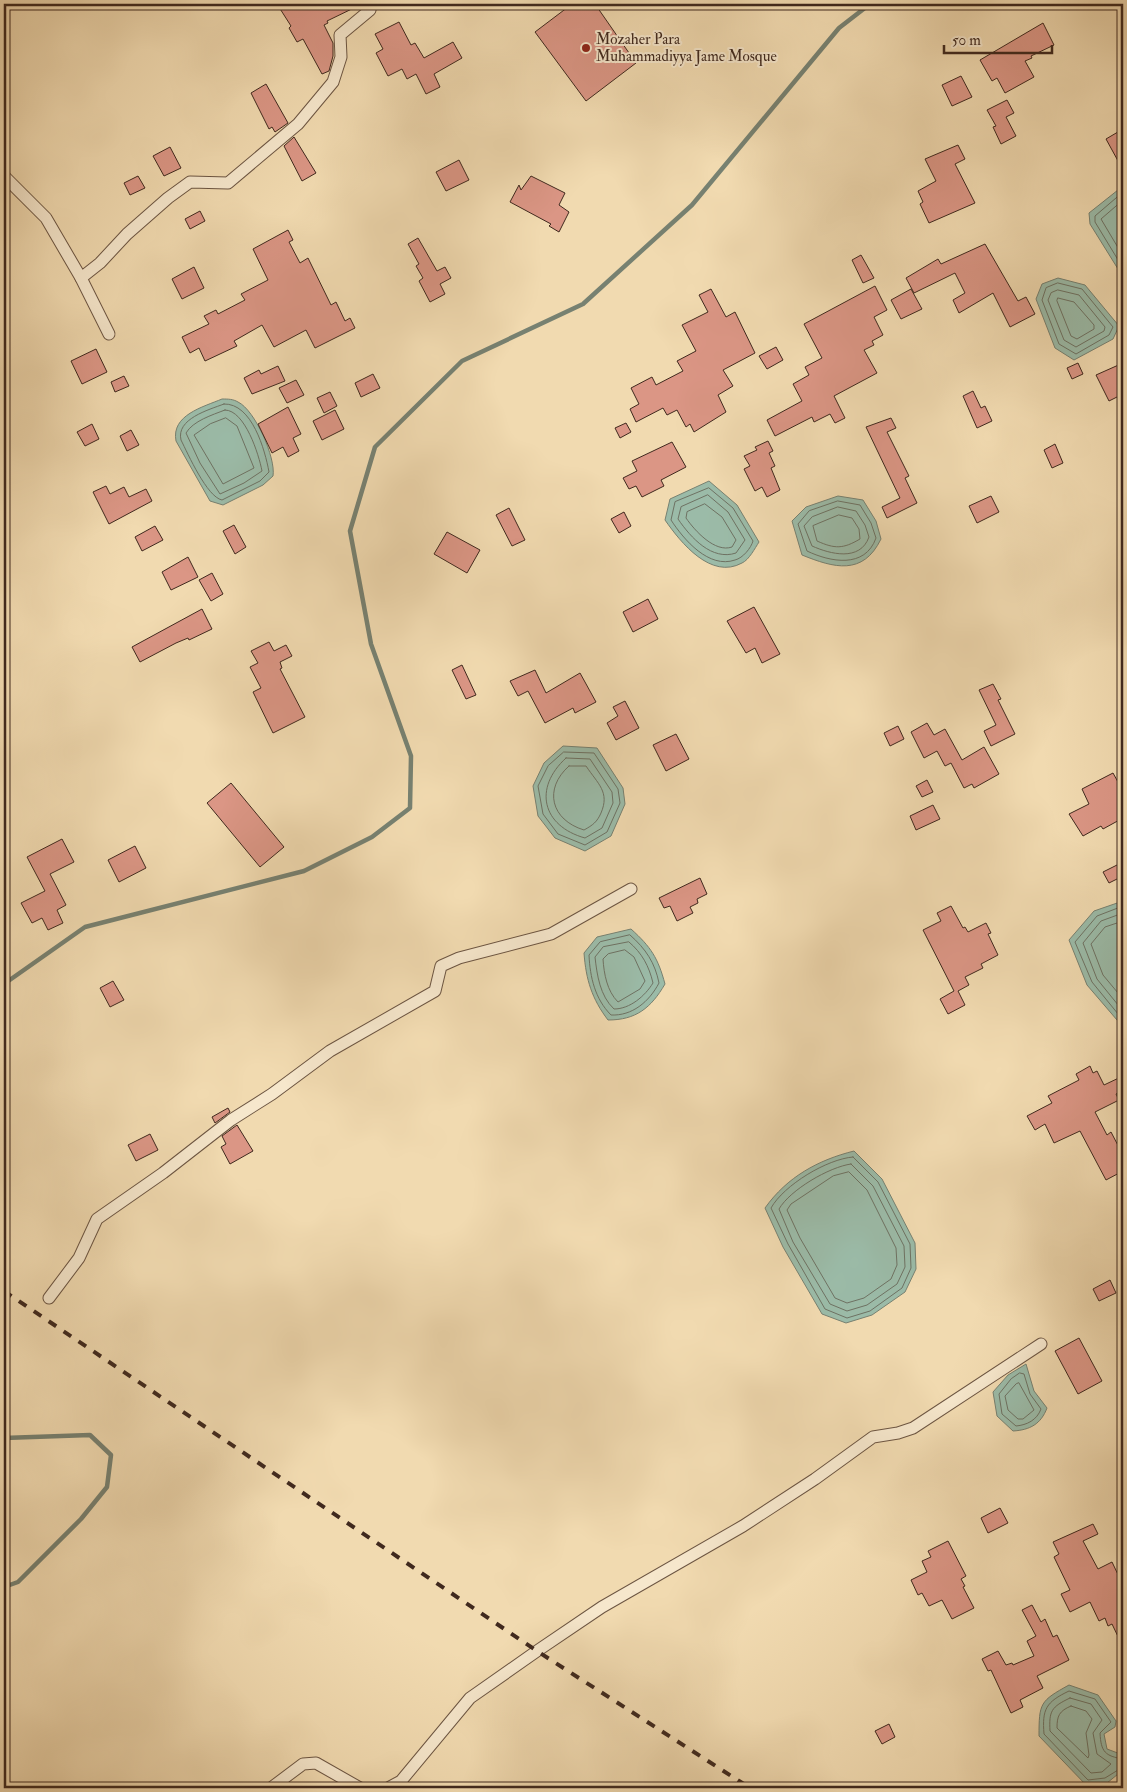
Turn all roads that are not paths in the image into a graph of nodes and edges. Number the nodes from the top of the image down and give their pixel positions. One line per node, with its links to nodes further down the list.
1 (370, 4): 3 (street)
2 (4, 176): 3 (street)
3 (81, 278): 4 (street)
4 (109, 334)
5 (630, 889): 6 (street)
6 (49, 1298)
7 (1041, 1344): 10 (street)
8 (272, 1788): 9 (street)
9 (360, 1788)
10 (388, 1788)

